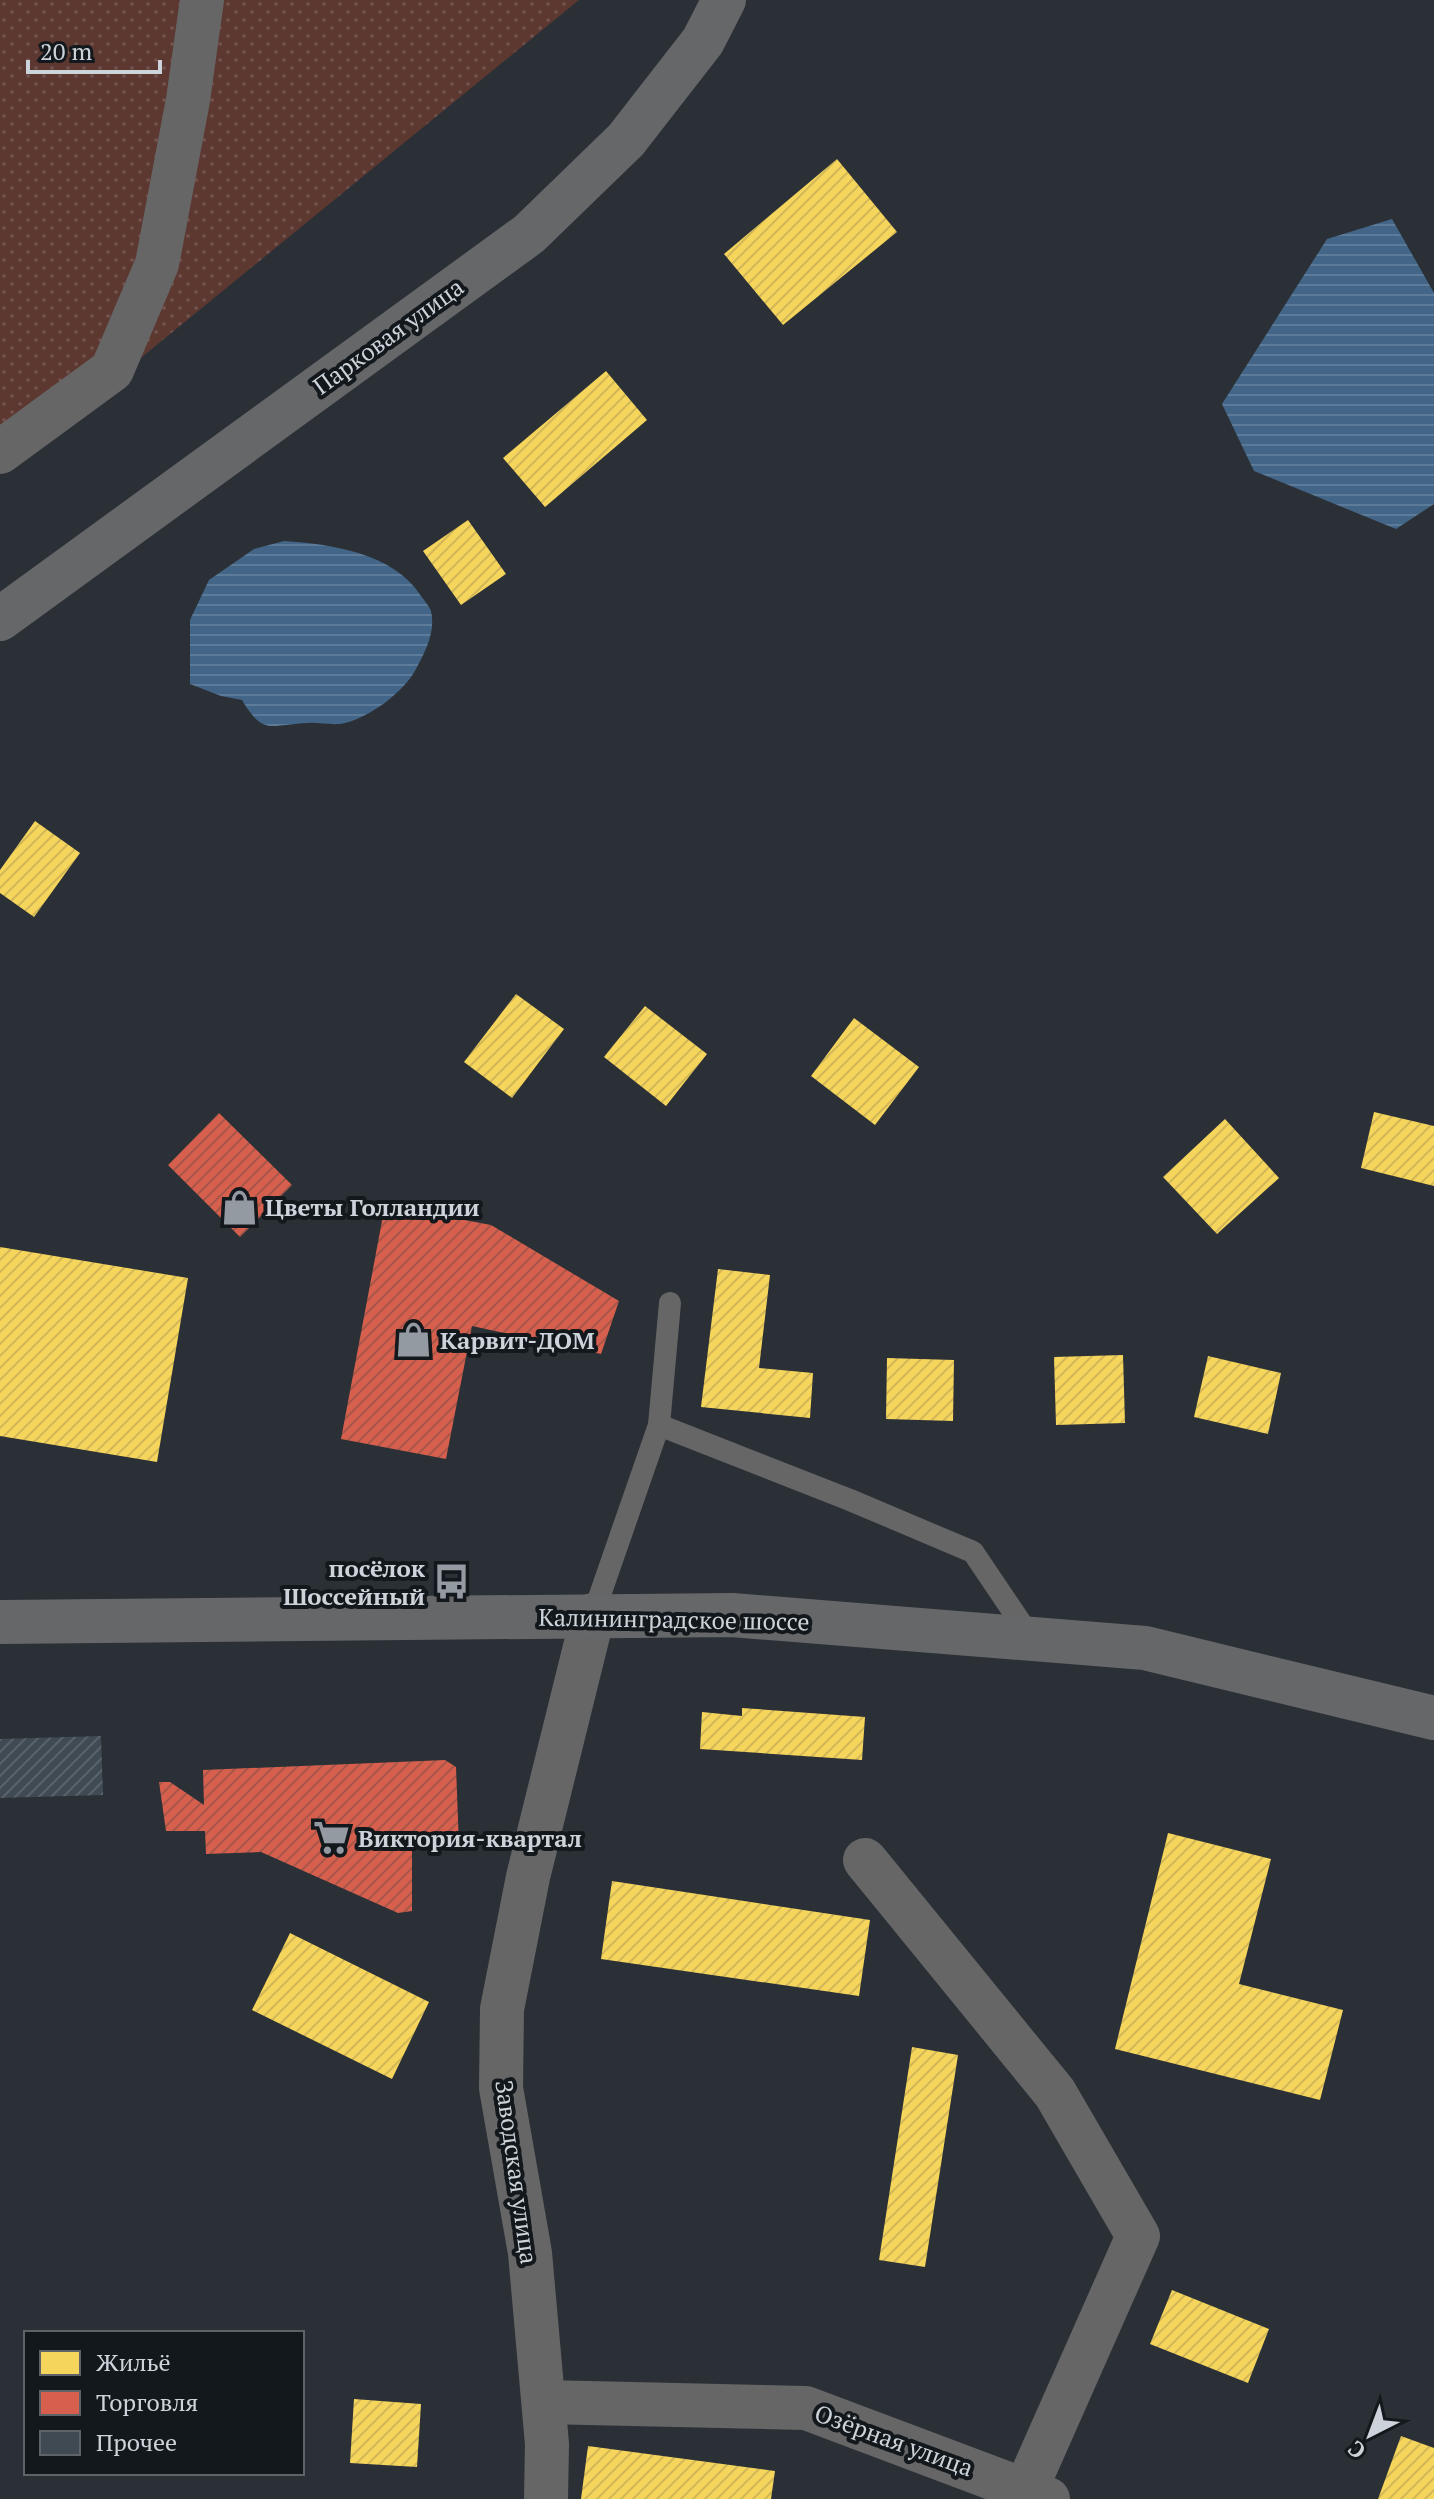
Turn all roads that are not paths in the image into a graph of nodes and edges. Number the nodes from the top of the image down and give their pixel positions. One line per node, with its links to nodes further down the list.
1 (202, 0): 3 (street)
2 (724, 0): 4 (main road, Парковая улица)
3 (0, 452)
4 (0, 619)
5 (670, 1303): 6 (lane)
6 (659, 1425): 7 (lane); 9 (lane)
7 (593, 1615): 8 (main road, Калининградское шоссе); 9 (main road, Калининградское шоссе); 12 (street, Заводская улица)
8 (0, 1622)
9 (1031, 1639): 10 (main road, Калининградское шоссе)
10 (1434, 1718)
11 (865, 1860): 13 (street)
12 (544, 2402): 13 (street, Озёрная улица); 14 (street, Заводская улица)
13 (1037, 2494)
14 (546, 2499)

